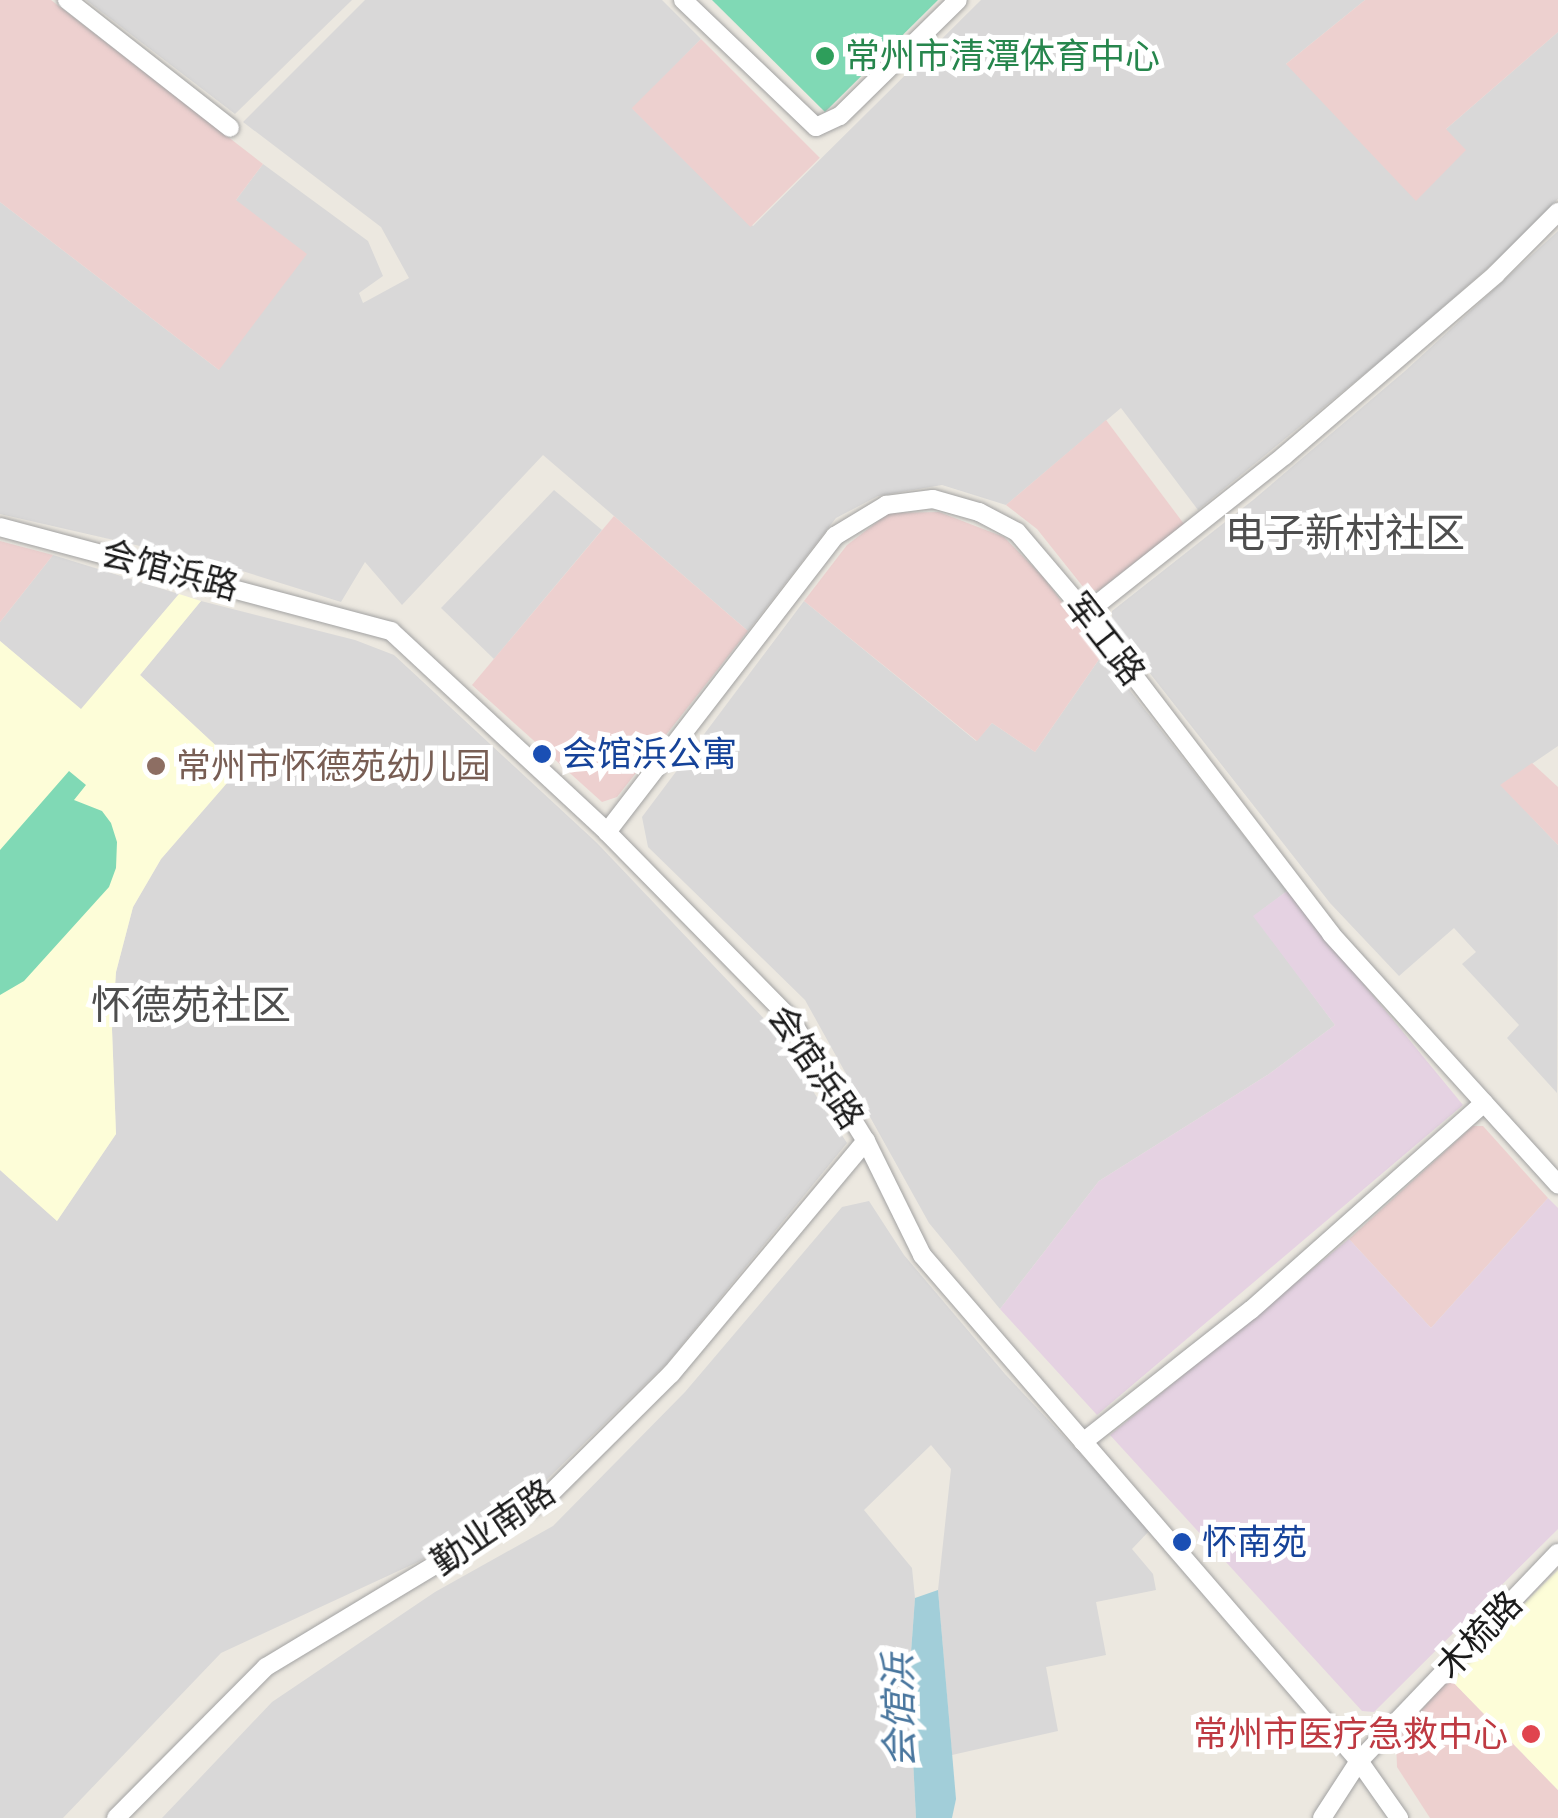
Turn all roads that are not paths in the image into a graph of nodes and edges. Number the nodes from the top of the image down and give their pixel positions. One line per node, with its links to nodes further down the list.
1 (67, 0): 4 (street)
2 (683, 0): 3 (street)
3 (958, 0)
4 (230, 128)
5 (1558, 212): 7 (street)
6 (0, 527): 8 (street, 会馆浜路)
7 (1086, 613): 8 (street, 军工路); 9 (street, 军工路)
8 (607, 832): 10 (street, 会馆浜路)
9 (1484, 1102): 11 (street, 军工路); 12 (street)
10 (866, 1141): 12 (street, 会馆浜路); 15 (street, 勤业南路)
11 (1558, 1184)
12 (1083, 1442): 14 (street, 会馆浜路)
13 (1558, 1552): 14 (street, 木梳路)
14 (1359, 1761): 16 (street, 木梳路); 17 (street, 木梳路); 18 (street, 会馆浜路)
15 (116, 1818)
16 (1322, 1818)
17 (1336, 1818)
18 (1399, 1818)

